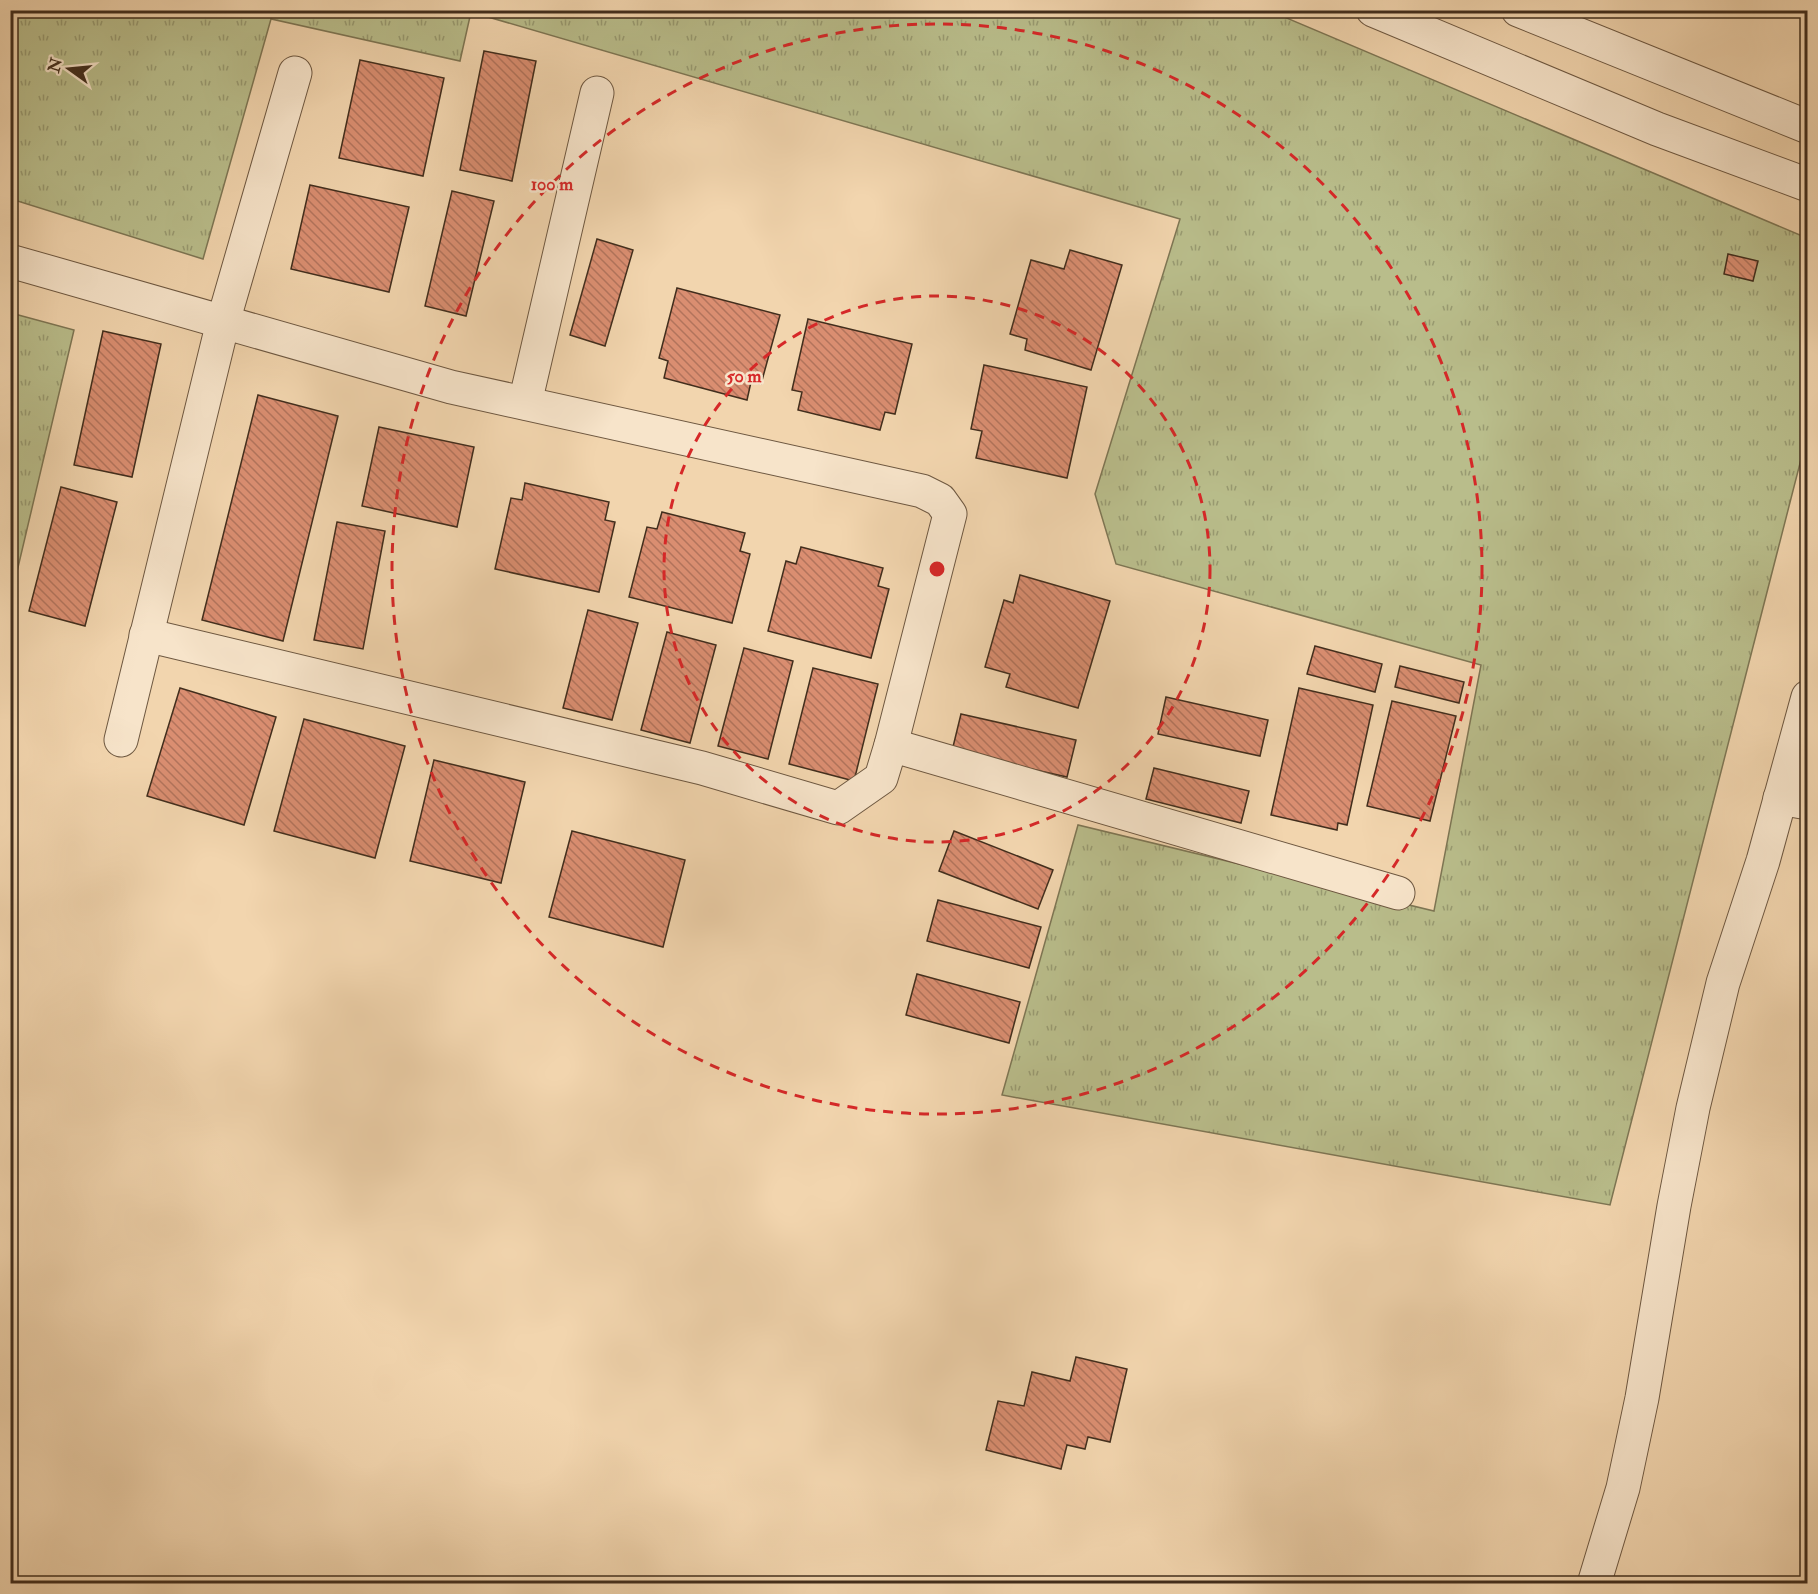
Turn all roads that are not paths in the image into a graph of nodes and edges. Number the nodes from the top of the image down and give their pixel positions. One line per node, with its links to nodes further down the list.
1 (1373, 10): 6 (street)
2 (1518, 10): 5 (street)
3 (295, 73): 8 (street)
4 (597, 93): 9 (street)
5 (1808, 127)
6 (1808, 185)
7 (10, 261): 8 (street)
8 (222, 322): 9 (street); 10 (street)
9 (525, 403): 13 (street)
10 (146, 635): 12 (street); 13 (street)
11 (1808, 697): 14 (street)
12 (120, 740)
13 (891, 745): 15 (street)
14 (1794, 801): 16 (street)
15 (1398, 893)
16 (1594, 1584)

